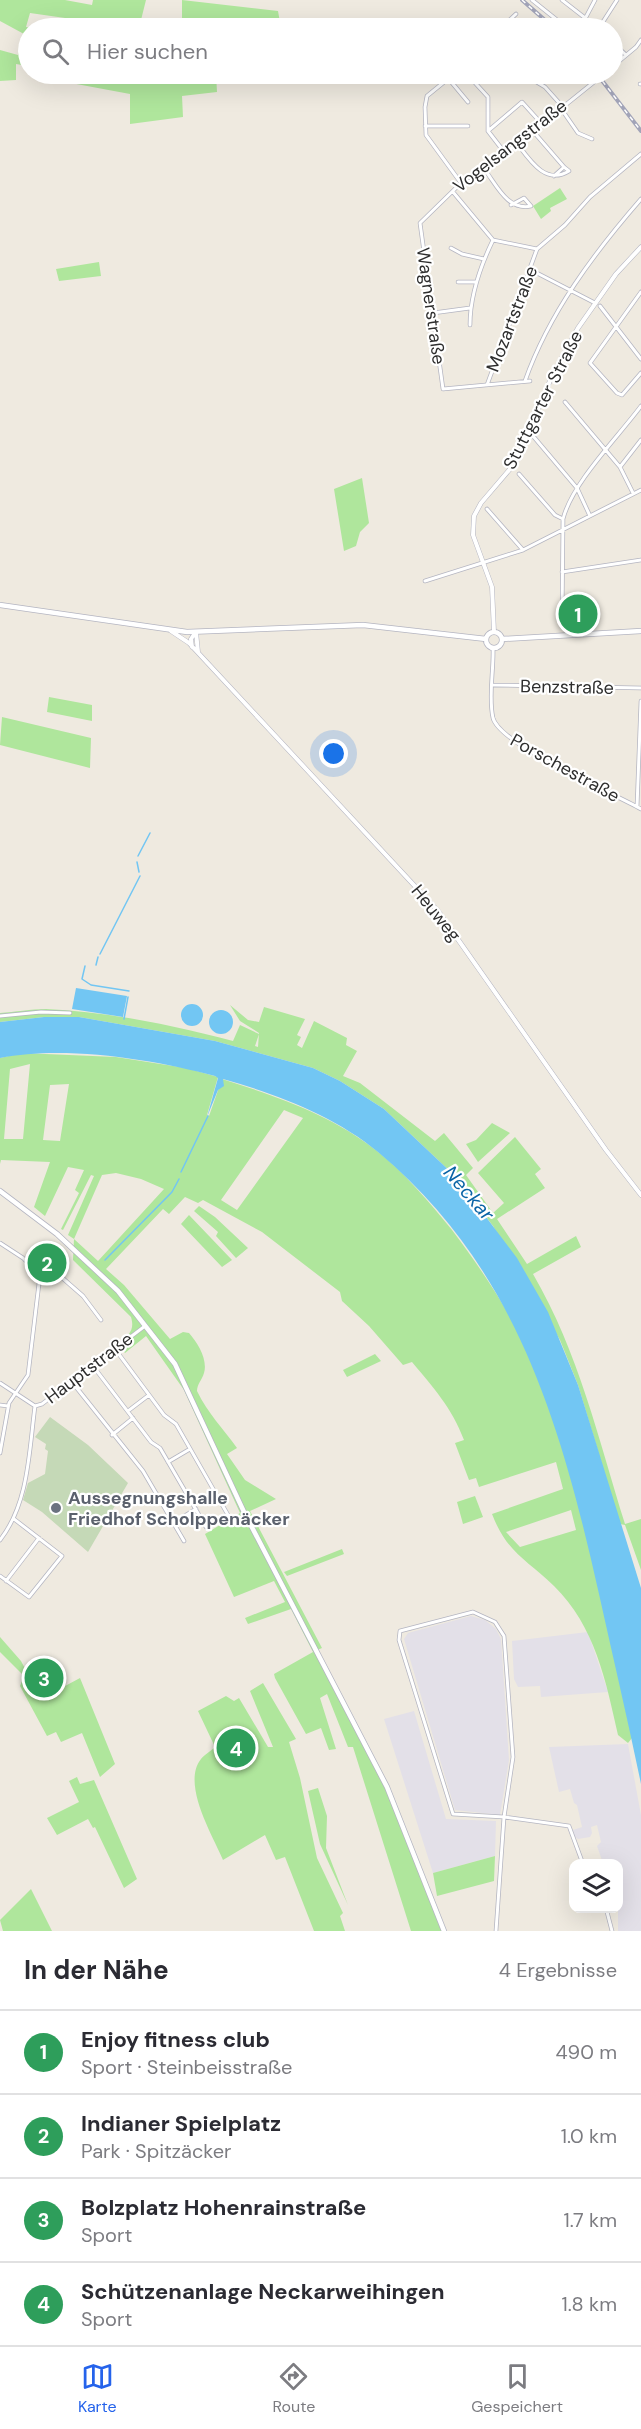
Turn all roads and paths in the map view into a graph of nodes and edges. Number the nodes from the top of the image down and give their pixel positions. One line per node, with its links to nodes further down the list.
1 (532, 0): 8 (street)
2 (562, 0): 6 (street)
3 (595, 0): 6 (street)
4 (617, 0): 9 (street)
5 (516, 14): 7 (street)
6 (585, 17)
7 (512, 18)
8 (554, 18)
9 (605, 18)
10 (641, 39): 12 (street)
11 (623, 52): 12 (street)
12 (626, 55): 13 (street)
13 (623, 58)
14 (441, 84): 22 (street)
15 (453, 84): 19 (street)
16 (476, 84): 25 (street)
17 (539, 84): 20 (street)
18 (591, 84): 20 (street, Vogelsangstraße)
19 (468, 102)
20 (561, 107): 21 (street, Vogelsangstraße); 26 (street)
21 (541, 123): 24 (street, Vogelsangstraße); 25 (street)
22 (424, 126): 23 (street); 33 (street)
23 (468, 126)
24 (532, 130): 27 (street, Vogelsangstraße); 30 (street)
25 (488, 131): 28 (street)
26 (592, 139)
27 (516, 142): 28 (street, Vogelsangstraße); 32 (street)
28 (505, 153): 31 (street, Vogelsangstraße)
29 (641, 154): 41 (street, Mozartstraße)
30 (564, 167): 32 (street); 32 (street)
31 (485, 170): 33 (street, Vogelsangstraße); 36 (street)
32 (554, 176)
33 (461, 183): 34 (street, Vogelsangstraße)
34 (453, 192): 37 (street, Vogelsangstraße); 38 (street)
35 (641, 199): 46 (street)
36 (511, 205): 36 (street)
37 (420, 222): 51 (street, Wagnerstraße)
38 (493, 240): 41 (street); 42 (street)
39 (641, 247): 48 (street, Stuttgarter Straße)
40 (451, 248): 42 (street)
41 (537, 249): 43 (street, Mozartstraße)
42 (484, 259): 45 (street)
43 (531, 270): 46 (street); 58 (street, Mozartstraße)
44 (458, 282): 45 (street)
45 (477, 282): 50 (street)
46 (570, 290): 48 (street); 56 (street)
47 (640, 295): 53 (street)
48 (595, 303): 75 (street, Stuttgarter Straße)
49 (600, 306): 53 (street)
50 (470, 308): 51 (street); 52 (street)
51 (433, 313): 58 (street, Wagnerstraße)
52 (470, 325)
53 (615, 327): 54 (street); 55 (street)
54 (641, 360)
55 (641, 373)
56 (525, 381): 57 (street); 58 (street)
57 (530, 381)
58 (487, 385)
59 (565, 402): 63 (street)
60 (641, 406): 63 (street)
61 (533, 436): 66 (street)
62 (641, 440): 64 (street)
63 (607, 450): 64 (street); 66 (street)
64 (620, 467): 68 (street)
65 (519, 474): 71 (street)
66 (577, 488): 70 (street); 71 (street)
67 (641, 490): 68 (street)
68 (633, 493): 70 (street)
69 (487, 509): 73 (street)
70 (590, 516): 72 (street)
71 (563, 519): 72 (street)
72 (563, 532): 73 (street); 76 (street)
73 (523, 550): 75 (street)
74 (641, 560): 76 (street)
75 (485, 564): 77 (street); 83 (street, Stuttgarter Straße)
76 (562, 572): 79 (street)
77 (425, 581)
78 (0, 605): 80 (main road)
79 (562, 621)
80 (171, 631): 82 (main road); 86 (street, Heuweg)
81 (641, 631): 85 (main road)
82 (196, 632): 84 (main road); 86 (street); 88 (street)
83 (494, 632): 84 (main road); 85 (main road)
84 (486, 639): 87 (main road)
85 (502, 639): 87 (main road)
86 (192, 647): 88 (street, Heuweg)
87 (493, 648): 89 (street, Porschestraße)
88 (200, 657): 97 (street, Heuweg)
89 (493, 685): 90 (street, Benzstraße); 93 (street, Porschestraße)
90 (641, 688)
91 (641, 701): 92 (street)
92 (640, 743): 93 (street)
93 (639, 808)
94 (70, 1013): 95 (street)
95 (0, 1016)
96 (0, 1191): 101 (main road)
97 (641, 1195)
98 (0, 1243): 99 (street)
99 (40, 1275): 100 (street); 106 (street)
100 (101, 1320)
101 (146, 1325): 102 (street, Hauptstraße); 129 (main road)
102 (115, 1349): 103 (street, Hauptstraße); 107 (street)
103 (93, 1366): 104 (street, Hauptstraße); 111 (street)
104 (72, 1382): 110 (street, Hauptstraße); 114 (street)
105 (0, 1383): 106 (street, Hauptstraße)
106 (15, 1393): 109 (street); 110 (street, Hauptstraße)
107 (149, 1395): 111 (street); 115 (street)
108 (0, 1405): 109 (street)
109 (8, 1406): 113 (street)
110 (35, 1406): 119 (street)
111 (128, 1411): 112 (street)
112 (134, 1418): 114 (street); 117 (street)
113 (2, 1434): 116 (street)
114 (112, 1435): 120 (street)
115 (190, 1449): 117 (street); 118 (street)
116 (0, 1453)
117 (168, 1462): 118 (street)
118 (196, 1509): 120 (street)
119 (14, 1519): 121 (street); 122 (street)
120 (173, 1523): 123 (street)
121 (39, 1538): 125 (street); 125 (street)
122 (0, 1540)
123 (184, 1541)
124 (0, 1576): 125 (street)
125 (6, 1581)
126 (504, 1818): 126 (street); 127 (street); 130 (street)
127 (581, 1859)
128 (607, 1913): 131 (street)
129 (444, 1931)
130 (496, 1931)
131 (612, 1931)

